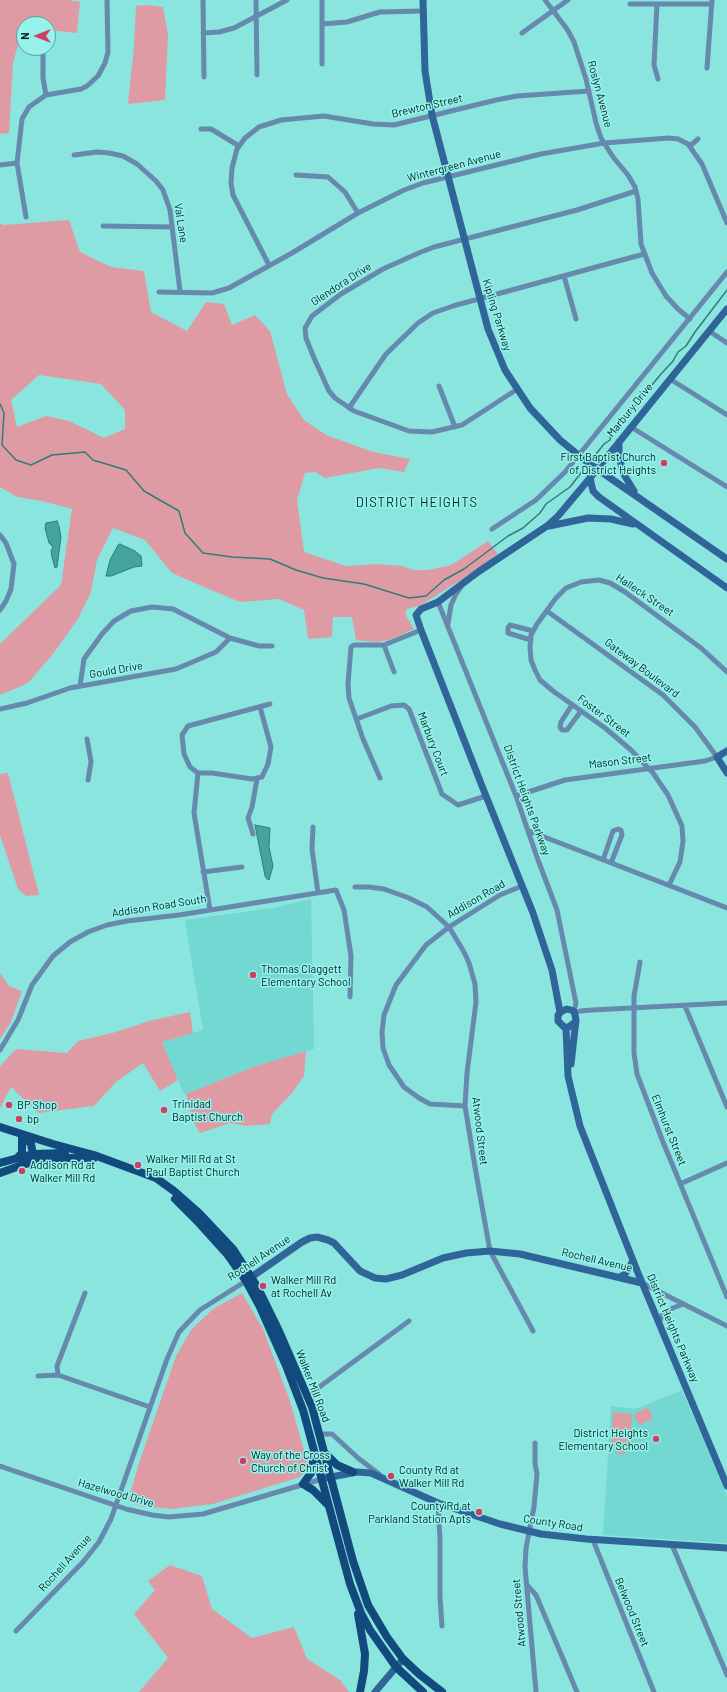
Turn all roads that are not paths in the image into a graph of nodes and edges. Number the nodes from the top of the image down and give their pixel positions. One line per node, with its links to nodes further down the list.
1 (107, 0): 25 (street)
2 (203, 0): 16 (street)
3 (256, 0): 14 (street)
4 (287, 0): 14 (street)
5 (322, 0): 15 (street)
6 (423, 0): 13 (street, Kipling Parkway)
7 (545, 0): 12 (street, Roslyn Avenue)
8 (568, 0): 12 (street)
9 (712, 2): 11 (street); 20 (street)
10 (630, 4): 11 (street)
11 (657, 4): 23 (street)
12 (553, 10): 17 (street); 24 (street, Roslyn Avenue)
13 (423, 11): 15 (street); 26 (street, Kipling Parkway)
14 (256, 17): 16 (street); 21 (street)
15 (322, 24): 19 (street)
16 (203, 33): 22 (street)
17 (522, 33)
18 (43, 56): 25 (street)
19 (322, 64)
20 (707, 68)
21 (256, 75)
22 (204, 77)
23 (658, 79)
24 (589, 91): 26 (street, Brewton Street); 29 (street, Roslyn Avenue)
25 (46, 95): 33 (street)
26 (432, 115): 30 (street, Brewton Street); 36 (street, Kipling Parkway)
27 (201, 129): 30 (street)
28 (698, 139): 31 (street)
29 (604, 143): 31 (street, Wintergreen Avenue); 36 (street, Wintergreen Avenue); 37 (street, Roslyn Avenue)
30 (239, 146): 45 (street, Brewton Street)
31 (690, 146): 40 (street)
32 (74, 155): 42 (street, Val Lane)
33 (17, 163): 34 (street); 39 (street)
34 (0, 165)
35 (296, 175): 38 (street)
36 (448, 178): 38 (street, Wintergreen Avenue); 43 (street, Kipling Parkway)
37 (636, 191): 43 (street, Glendora Drive); 44 (street, Roslyn Avenue)
38 (358, 212): 45 (street, Wintergreen Avenue)
39 (26, 217)
40 (727, 223)
41 (103, 226): 42 (street)
42 (172, 227): 48 (street, Val Lane)
43 (464, 239): 50 (street, Kipling Parkway); 59 (street, Glendora Drive)
44 (644, 254): 47 (street); 53 (street, Roslyn Avenue)
45 (269, 265): 48 (street, Wintergreen Avenue)
46 (727, 272): 53 (street, Marbury Drive)
47 (564, 276): 50 (street); 52 (street)
48 (180, 291): 49 (street, Wintergreen Avenue)
49 (159, 292)
50 (479, 300): 58 (street, Kipling Parkway); 59 (street)
51 (727, 309): 54 (street, Marbury Drive)
52 (576, 319)
53 (690, 319): 64 (street, Marbury Drive)
54 (709, 332): 55 (street); 56 (street, Marbury Drive)
55 (727, 342)
56 (670, 379): 60 (street); 61 (street, Marbury Drive)
57 (438, 386): 62 (street)
58 (516, 390): 62 (street, Glendora Drive); 64 (street, Kipling Parkway)
59 (349, 408): 62 (street, Glendora Drive)
60 (727, 415)
61 (631, 427): 63 (street, Marbury Drive); 67 (street)
62 (455, 428)
63 (619, 442): 65 (street, Marbury Drive); 68 (street)
64 (580, 456): 65 (street, Kipling Parkway); 71 (street, Marbury Drive)
65 (598, 469): 66 (street, Marbury Drive); 68 (street, Kipling Parkway)
66 (590, 478): 69 (street, Marbury Drive); 70 (street)
67 (727, 487)
68 (639, 497): 73 (street, Kipling Parkway)
69 (547, 526): 70 (street); 74 (street, Marbury Drive)
70 (641, 527): 75 (street)
71 (492, 529)
72 (0, 535): 77 (street)
73 (727, 559)
74 (470, 578): 76 (street, Marbury Drive); 79 (street, Marbury Drive)
75 (727, 588)
76 (438, 602): 79 (street, District Heights Parkway); 80 (street, Marbury Drive)
77 (0, 610)
78 (547, 611): 81 (street, Foster Street); 87 (street, Halleck Street); 97 (street, Gateway Boulevard)
79 (447, 627): 105 (street, District Heights Parkway)
80 (421, 630): 84 (street); 104 (street)
81 (533, 631): 83 (street, Foster Street); 83 (street)
82 (230, 638): 85 (street); 88 (street, Gould Drive); 88 (street)
83 (531, 640): 90 (street, Foster Street)
84 (384, 645): 86 (street); 94 (street)
85 (272, 646)
86 (394, 672)
87 (727, 672)
88 (80, 686): 92 (street, Gould Drive)
89 (270, 704): 91 (street)
90 (572, 705): 93 (street, Foster Street); 93 (street)
91 (260, 707): 99 (street); 102 (street)
92 (0, 709)
93 (581, 711): 98 (street, Foster Street)
94 (357, 719): 101 (street); 104 (street, Marbury Court)
95 (87, 739): 103 (street)
96 (727, 751): 97 (street, Mason Street)
97 (717, 757): 98 (street, Mason Street); 100 (street, Gateway Boulevard)
98 (649, 768): 105 (street, Mason Street); 113 (street, Foster Street)
99 (198, 773): 102 (street); 112 (street)
100 (727, 773)
101 (380, 778)
102 (257, 779): 108 (street)
103 (88, 780)
104 (486, 796): 114 (street)
105 (516, 796): 107 (street, District Heights Parkway)
106 (313, 827): 116 (street)
107 (529, 831): 109 (street); 126 (street, District Heights Parkway)
108 (253, 834)
109 (603, 860): 110 (street); 110 (street)
110 (611, 863): 113 (street)
111 (242, 867): 112 (street)
112 (203, 872): 118 (street)
113 (669, 885): 117 (street)
114 (522, 886): 119 (street, Addison Road); 125 (street)
115 (355, 888): 119 (street, Addison Road)
116 (318, 892): 118 (street, Addison Road South); 121 (street, Addison Road South)
117 (727, 908)
118 (210, 910): 129 (street, Addison Road South)
119 (449, 927): 131 (street, Atwood Street); 131 (street)
120 (640, 962): 124 (street, Elmhurst Street)
121 (350, 997)
122 (727, 1003): 123 (street)
123 (685, 1006): 124 (street); 132 (street)
124 (634, 1008): 126 (street); 141 (street, Elmhurst Street)
125 (560, 1012): 126 (street); 128 (street)
126 (574, 1012): 127 (street)
127 (575, 1022): 128 (street); 130 (street, District Heights Parkway)
128 (566, 1028): 130 (street, District Heights Parkway)
129 (0, 1050)
130 (570, 1088): 143 (street, District Heights Parkway)
131 (465, 1106): 142 (street, Atwood Street)
132 (727, 1107)
133 (0, 1127): 134 (main road, Walker Mill Road)
134 (22, 1135): 135 (main road, Walker Mill Road); 136 (main road); 137 (main road)
135 (96, 1156): 137 (main road); 145 (main road, Walker Mill Road)
136 (17, 1158): 137 (main road); 138 (main road)
137 (34, 1158): 140 (main road)
138 (0, 1163)
139 (727, 1163): 141 (street)
140 (0, 1173)
141 (680, 1184): 148 (street, Elmhurst Street)
142 (490, 1251): 144 (street, Rochell Avenue); 145 (street, Rochell Avenue); 153 (street, Atwood Street)
143 (633, 1261): 144 (street); 146 (street, District Heights Parkway)
144 (620, 1277): 146 (street, Rochell Avenue)
145 (249, 1279): 156 (main road, Walker Mill Road); 157 (street, Rochell Avenue); 160 (main road, Walker Mill Road)
146 (642, 1283): 149 (street, Rochell Avenue); 151 (street, District Heights Parkway)
147 (85, 1293): 154 (street)
148 (727, 1297)
149 (683, 1304): 151 (street); 152 (street, Rochell Avenue)
150 (409, 1321): 156 (street)
151 (659, 1324): 168 (street, District Heights Parkway)
152 (727, 1326)
153 (533, 1331)
154 (58, 1375): 155 (street); 157 (street)
155 (38, 1376)
156 (307, 1396): 158 (main road, Walker Mill Road)
157 (150, 1407): 170 (street, Rochell Avenue)
158 (320, 1434): 161 (main road, Walker Mill Road); 166 (street, County Road)
159 (536, 1443): 172 (street, Atwood Street)
160 (315, 1451): 165 (main road, Walker Mill Road); 167 (main road)
161 (324, 1451): 163 (main road); 164 (main road, Walker Mill Road)
162 (0, 1466): 170 (street, Hazelwood Drive)
163 (353, 1472): 164 (street, County Road); 166 (street, County Road)
164 (331, 1477): 165 (street, County Road); 180 (main road, Walker Mill Road)
165 (322, 1479): 167 (street, Hazelwood Drive); 171 (main road, Walker Mill Road)
166 (385, 1479): 169 (street, County Road)
167 (303, 1484): 170 (street, Hazelwood Drive); 171 (main road)
168 (727, 1486)
169 (438, 1503): 172 (street, County Road); 178 (street)
170 (116, 1505): 179 (street, Rochell Avenue)
171 (330, 1507): 176 (main road, Walker Mill Road)
172 (529, 1532): 173 (street, County Road); 177 (street, Atwood Street)
173 (592, 1540): 174 (street, County Road); 189 (street, Belwood Street)
174 (672, 1545): 175 (street, County Road); 182 (street)
175 (727, 1548)
176 (350, 1584): 181 (main road, Walker Mill Road); 183 (main road)
177 (527, 1585): 187 (street, Atwood Street); 188 (street)
178 (442, 1626)
179 (16, 1631)
180 (403, 1659): 181 (street); 186 (main road, Walker Mill Road)
181 (396, 1666): 184 (street); 185 (main road, Walker Mill Road)
182 (727, 1675)
183 (360, 1692)
184 (375, 1692)
185 (423, 1692)
186 (442, 1692)
187 (536, 1692)
188 (577, 1692)
189 (654, 1692)

